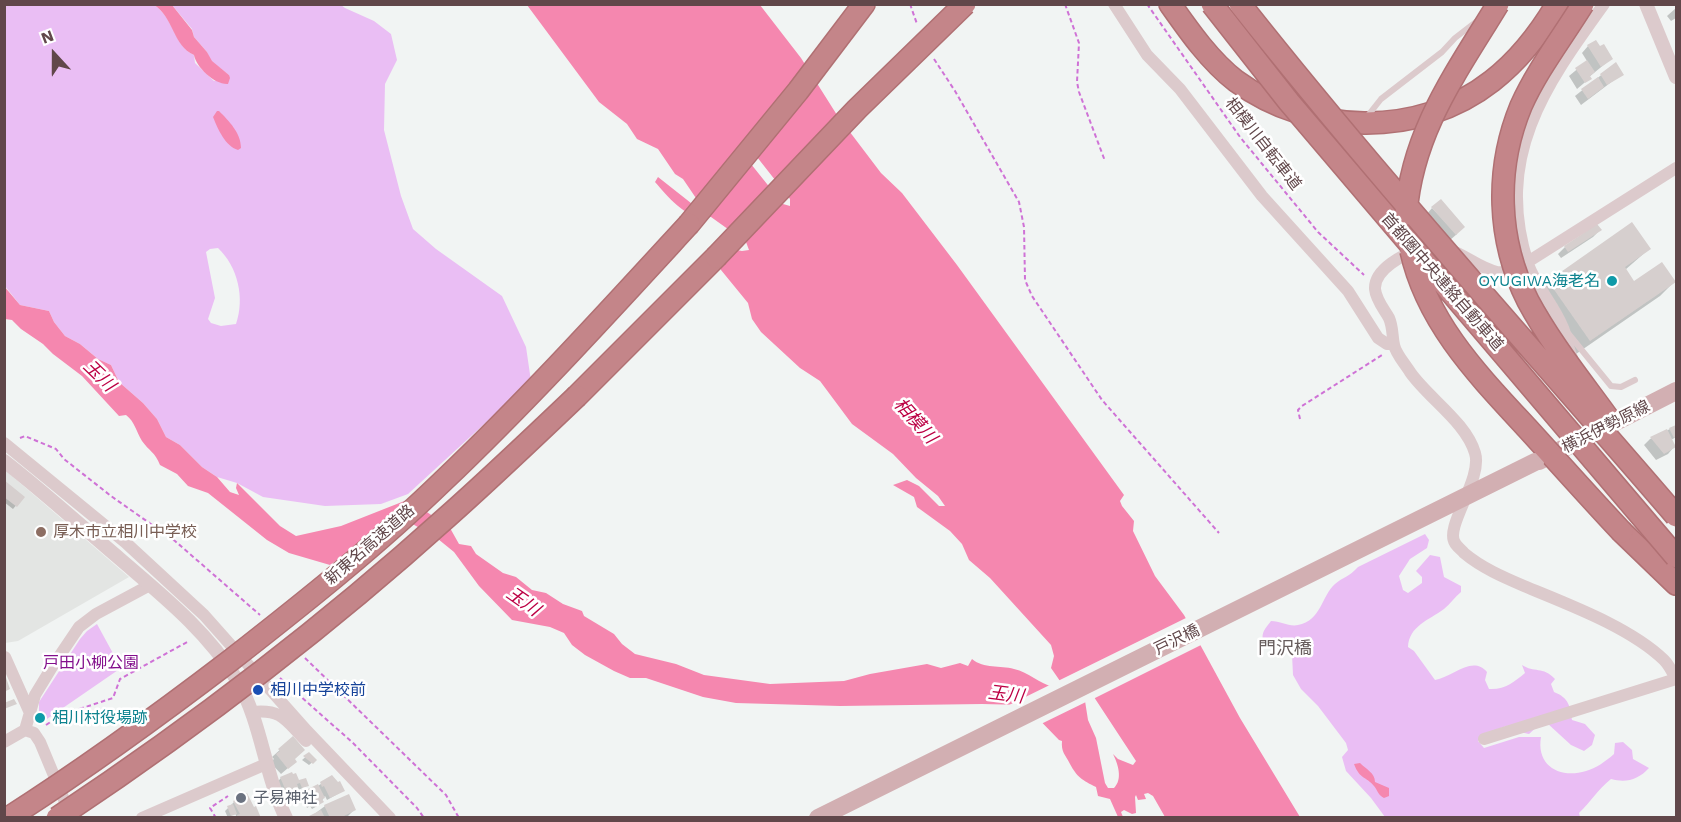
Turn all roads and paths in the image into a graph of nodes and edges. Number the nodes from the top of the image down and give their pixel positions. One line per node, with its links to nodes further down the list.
1 (864, 4): 51 (highway, 新東名高速道路, bridge)
2 (909, 4): 15 (path)
3 (965, 4): 52 (highway, 新東名高速道路, bridge)
4 (1065, 4): 19 (path)
5 (1114, 4): 24 (street)
6 (1147, 4): 22 (path, 相模川自転車道)
7 (1170, 4): 18 (highway, bridge)
8 (1212, 4): 36 (highway, 首都圏中央連絡自動車道, bridge)
9 (1239, 4): 33 (highway, 首都圏中央連絡自動車道, bridge)
10 (1498, 4): 18 (lane); 37 (highway, bridge)
11 (1557, 4): 18 (highway)
12 (1583, 4): 32 (highway, bridge)
13 (1604, 4): 21 (street)
14 (1646, 4): 17 (street)
15 (918, 26)
16 (931, 54): 35 (path)
17 (1677, 77)
18 (1362, 124)
19 (1105, 161)
20 (1677, 168): 21 (street)
21 (1528, 262): 22 (street); 23 (street)
22 (1377, 282): 24 (street)
23 (1563, 327): 25 (lane); 28 (street)
24 (1394, 346): 27 (path); 47 (street)
25 (1635, 380)
26 (1677, 391): 28 (main road, 横浜伊勢原線)
27 (1300, 419)
28 (1609, 425): 31 (main road, 横浜伊勢原線); 34 (street)
29 (9, 441): 39 (path); 57 (street)
30 (4, 460): 38 (street)
31 (1535, 462): 59 (main road, 戸沢橋, bridge)
32 (1677, 503)
33 (1677, 516)
34 (1677, 522)
35 (1219, 533)
36 (1677, 556)
37 (1677, 584)
38 (150, 585): 43 (street); 44 (street)
39 (261, 616)
40 (194, 638): 45 (path)
41 (4, 657): 44 (street)
42 (303, 657): 58 (path)
43 (253, 712): 49 (street); 57 (street)
44 (30, 713): 46 (street)
45 (41, 728)
46 (25, 730): 48 (street); 53 (street)
47 (1485, 739)
48 (4, 742)
49 (266, 764): 54 (street); 56 (street)
50 (228, 796): 55 (path)
51 (8, 818)
52 (57, 818)
53 (72, 818)
54 (142, 818)
55 (216, 818)
56 (286, 818)
57 (389, 818)
58 (459, 818)
59 (818, 818)

